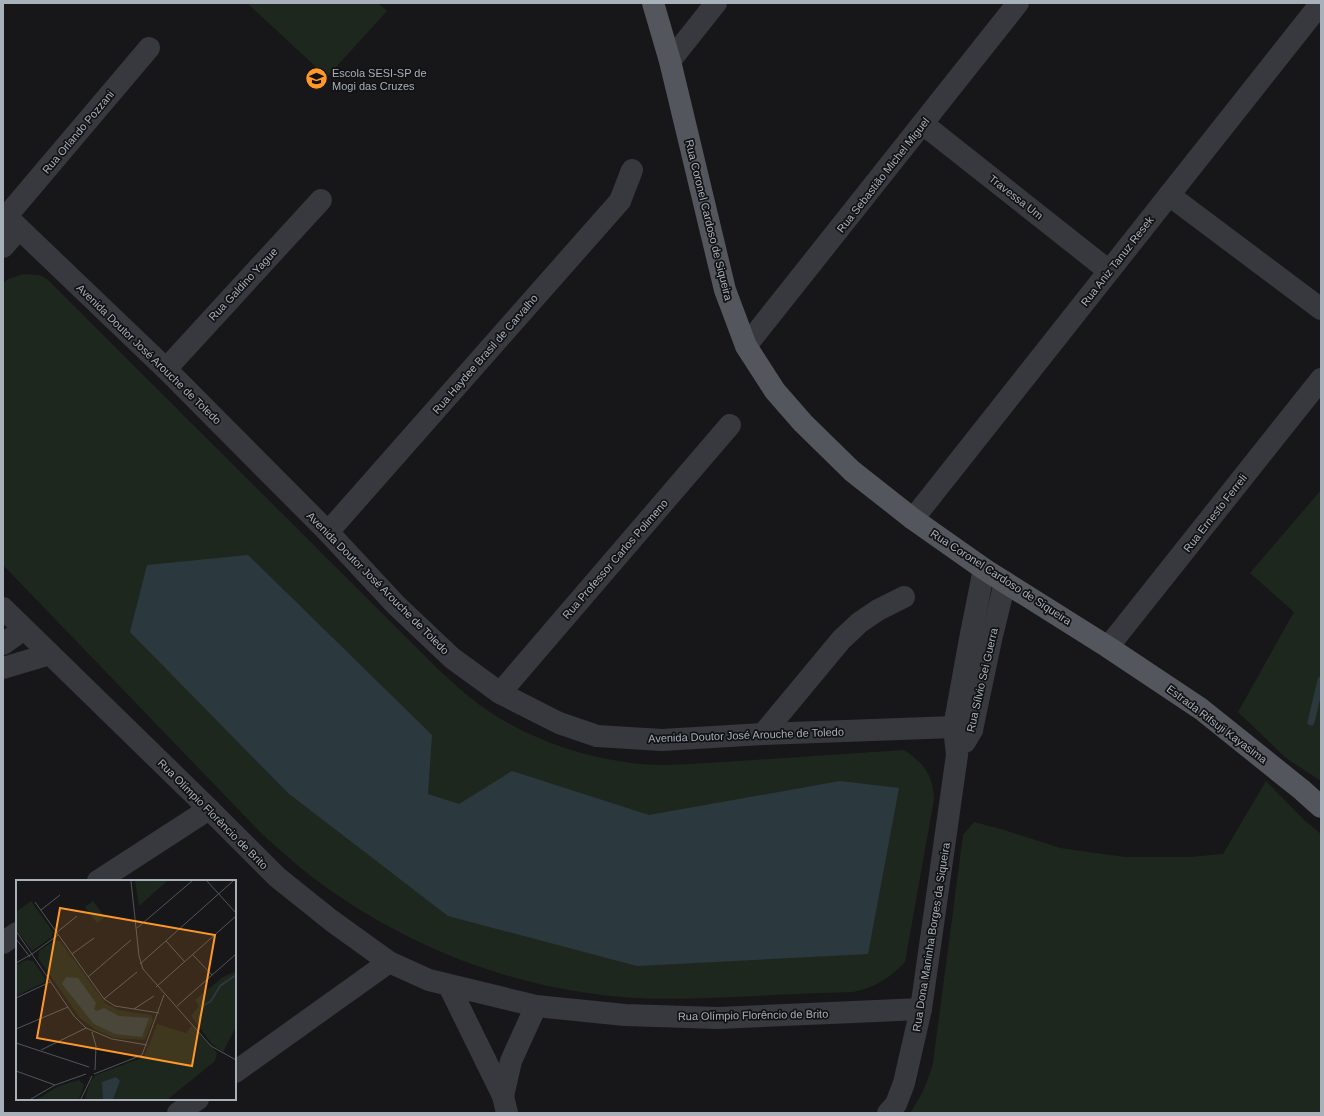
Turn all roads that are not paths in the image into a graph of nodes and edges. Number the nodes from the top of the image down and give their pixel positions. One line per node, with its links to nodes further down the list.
1 (653, 3): 6 (main road, Rua Coronel Cardoso de Siqueira)
2 (716, 3): 6 (street)
3 (1018, 3): 7 (street, Rua Sebastião Michel Miguel)
4 (1321, 3): 9 (street, Rua Aniz Tanuz Resek)
5 (149, 48): 11 (street, Rua Orlando Pozzani)
6 (670, 61): 15 (main road, Rua Coronel Cardoso de Siqueira)
7 (923, 124): 13 (street, Travessa Um); 15 (street, Rua Sebastião Michel Miguel)
8 (632, 170): 20 (street, Rua Haydee Brasil de Carvalho)
9 (1169, 195): 13 (street, Rua Aniz Tanuz Resek); 14 (street)
10 (321, 200): 16 (street, Rua Galdino Yague)
11 (10, 220): 12 (street, Rua Orlando Pozzani); 16 (street, Avenida Doutor José Arouche de Toledo)
12 (3, 247)
13 (1109, 270): 19 (street, Rua Aniz Tanuz Resek)
14 (1321, 308)
15 (746, 346): 19 (main road, Rua Coronel Cardoso de Siqueira)
16 (166, 369): 20 (street, Avenida Doutor José Arouche de Toledo)
17 (1321, 379): 27 (street, Rua Ernesto Ferreli)
18 (730, 425): 30 (street, Rua Professor Carlos Polimeno)
19 (913, 519): 21 (main road, Rua Coronel Cardoso de Siqueira)
20 (328, 532): 30 (street, Avenida Doutor José Arouche de Toledo)
21 (984, 570): 22 (main road, Rua Coronel Cardoso de Siqueira); 31 (street, Rua Sílvio Sei Guerra)
22 (1005, 582): 27 (main road, Rua Coronel Cardoso de Siqueira); 31 (street, Rua Sílvio Sei Guerra)
23 (904, 597): 32 (street)
24 (3, 608): 25 (street, Rua Olímpio Florêncio de Brito)
25 (24, 629): 26 (street); 28 (street, Rua Olímpio Florêncio de Brito)
26 (3, 644)
27 (1108, 647): 34 (main road, Estrada Rifsuji Kayasima)
28 (50, 654): 29 (street); 35 (street, Rua Olímpio Florêncio de Brito)
29 (3, 668)
30 (500, 693): 32 (street, Avenida Doutor José Arouche de Toledo)
31 (963, 729): 32 (street, Avenida Doutor José Arouche de Toledo); 33 (street, Rua Sílvio Sei Guerra)
32 (763, 734)
33 (957, 755): 42 (street, Rua Dona Maninha Borges da Siqueira)
34 (1321, 806)
35 (209, 809): 36 (street); 39 (street, Rua Olímpio Florêncio de Brito)
36 (100, 880)
37 (16, 935): 38 (street)
38 (3, 943)
39 (389, 962): 40 (street, Rua Olímpio Florêncio de Brito); 43 (street)
40 (449, 986): 41 (street, Rua Olímpio Florêncio de Brito); 45 (street)
41 (536, 1006): 42 (street, Rua Olímpio Florêncio de Brito); 45 (street)
42 (921, 1010): 47 (street, Rua Dona Maninha Borges da Siqueira)
43 (236, 1071)
44 (197, 1100): 46 (street)
45 (505, 1105)
46 (178, 1113)
47 (888, 1113)

